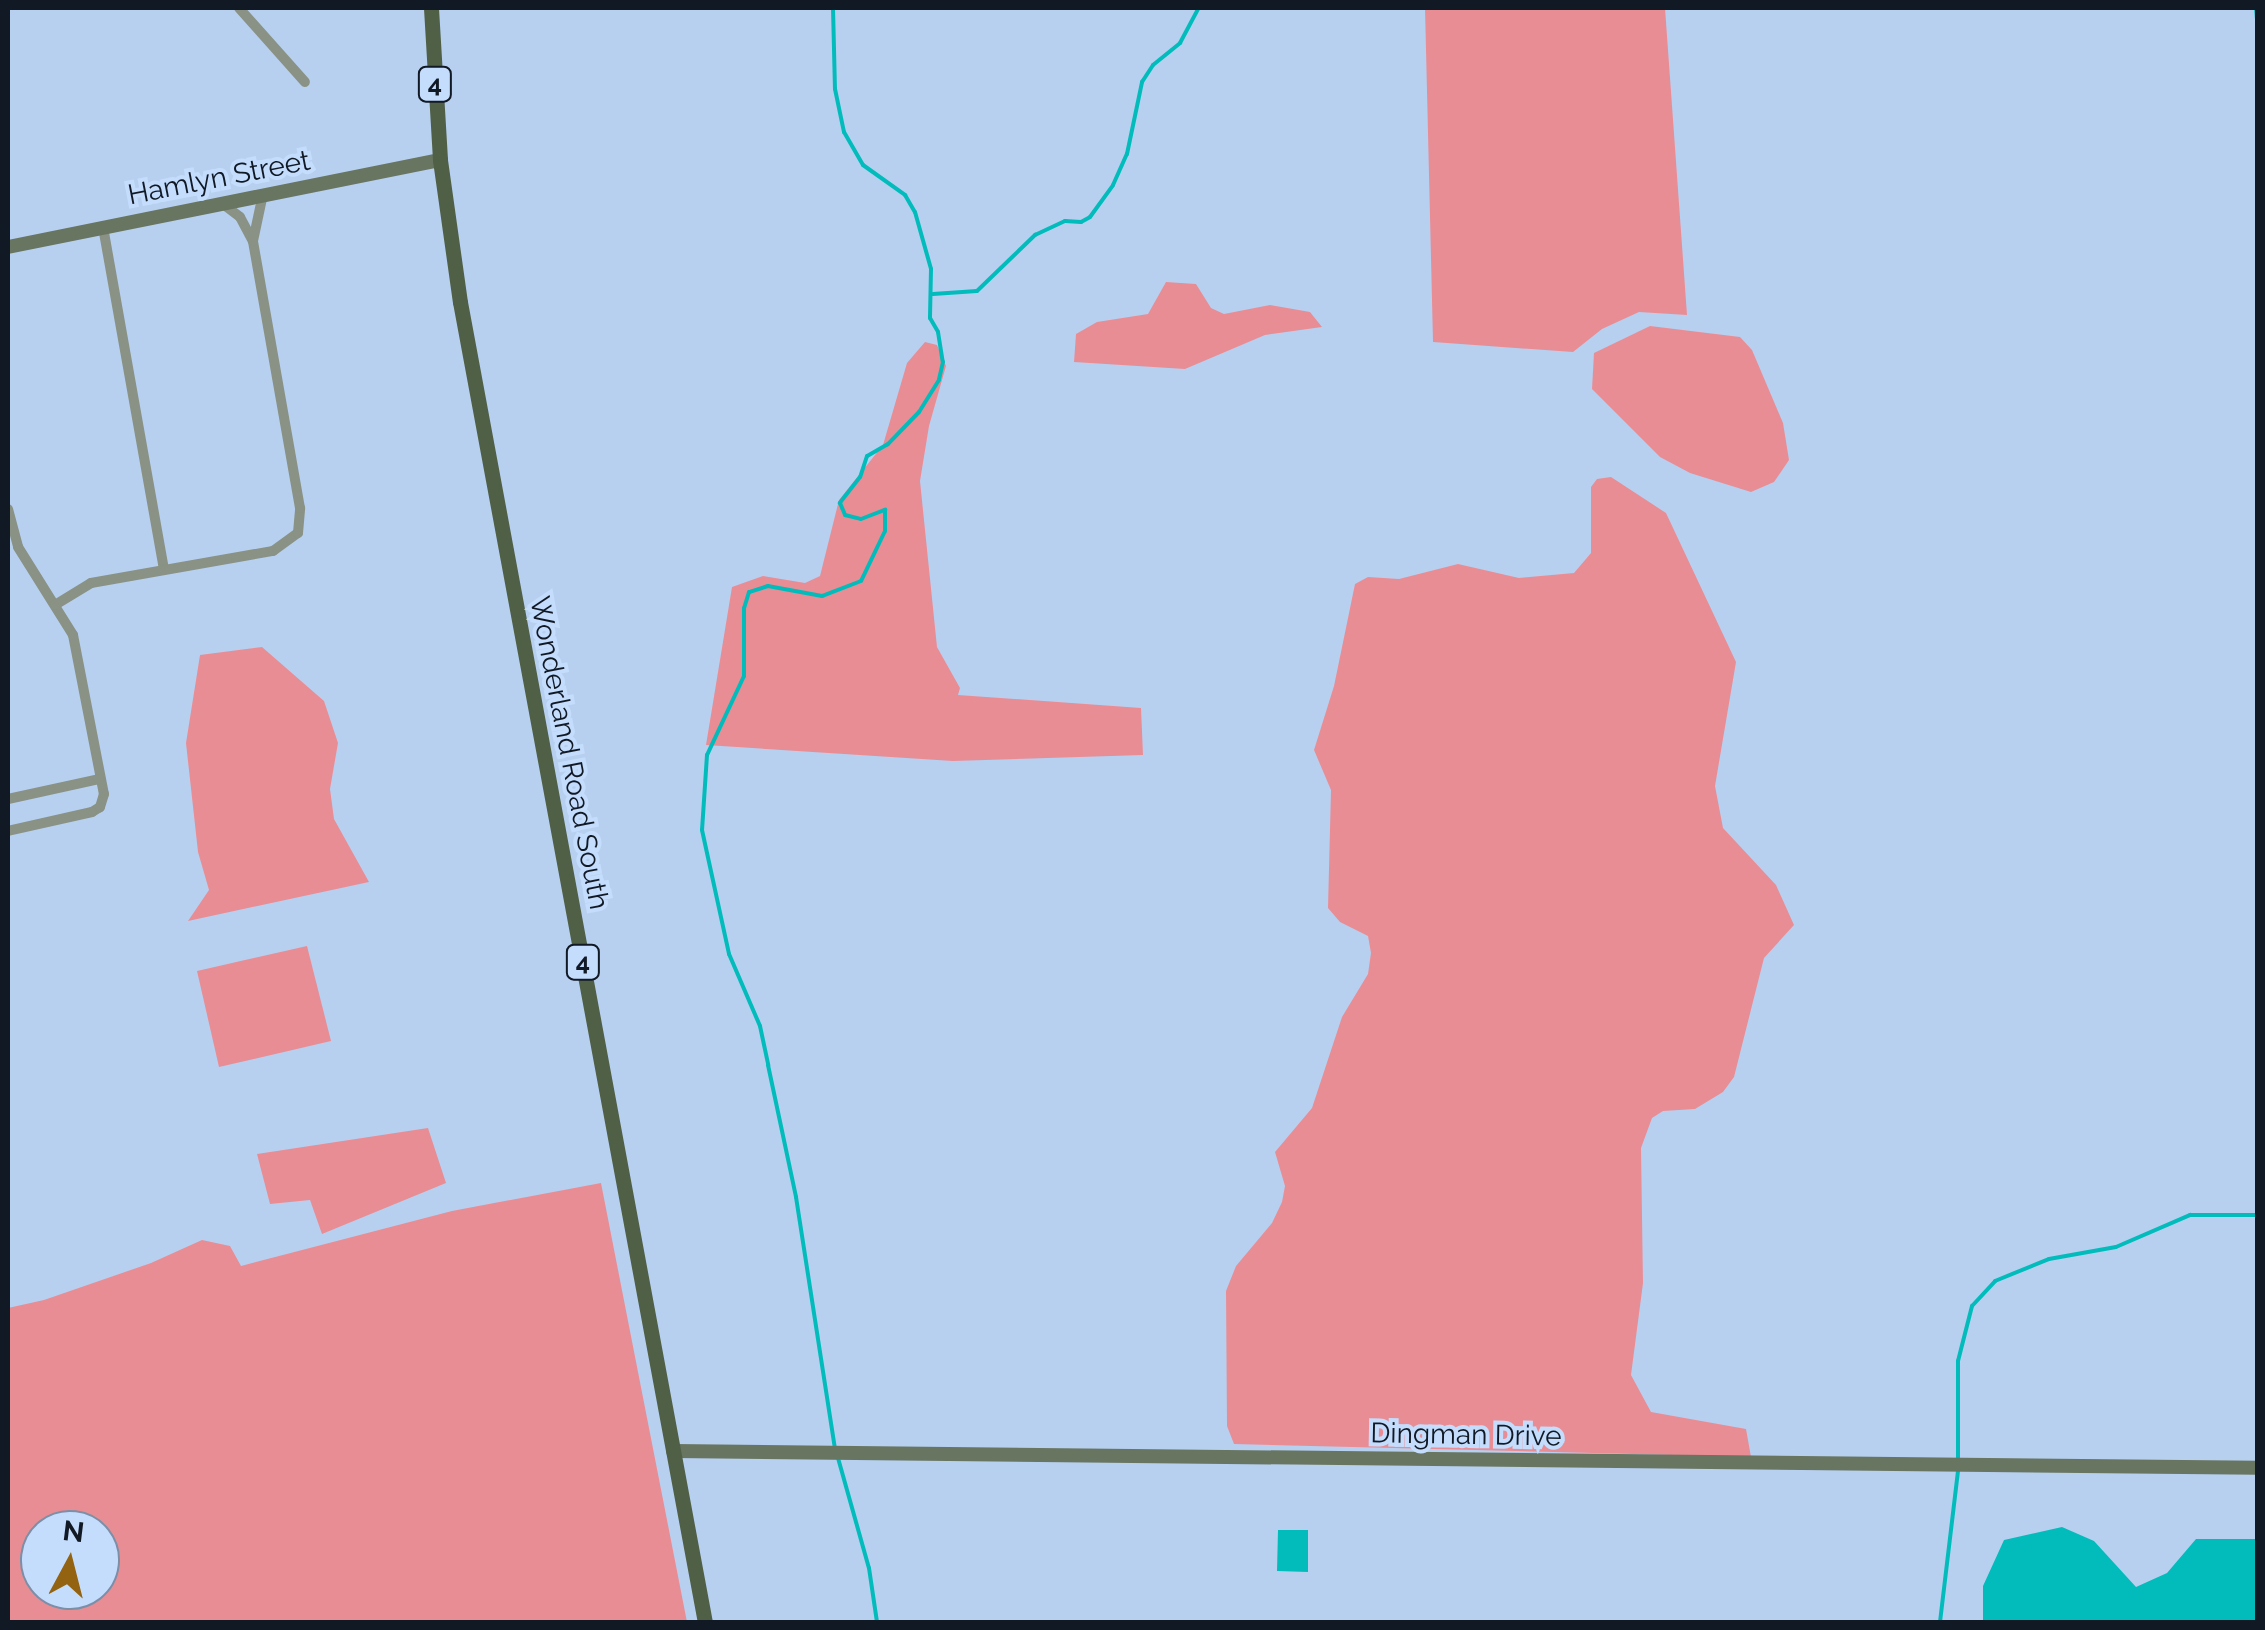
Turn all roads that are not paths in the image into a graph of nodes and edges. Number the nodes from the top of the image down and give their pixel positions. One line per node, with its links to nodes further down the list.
1 (238, 8): 3 (street)
2 (430, 8): 4 (main road, Wonderland Road South / 4)
3 (305, 82)
4 (440, 160): 5 (street, Hamlyn Street); 16 (main road, Wonderland Road South / 4)
5 (263, 194): 6 (street, Hamlyn Street); 8 (street)
6 (220, 203): 7 (street, Hamlyn Street); 8 (street)
7 (103, 227): 9 (street, Hamlyn Street); 11 (street)
8 (253, 241): 11 (street)
9 (8, 248)
10 (8, 510): 12 (street)
11 (164, 570): 12 (street)
12 (54, 605): 13 (street)
13 (99, 779): 14 (street); 15 (street)
14 (8, 799)
15 (8, 830)
16 (674, 1451): 17 (street, Dingman Drive); 18 (main road, Wonderland Road South / 4)
17 (2258, 1468)
18 (705, 1622)

